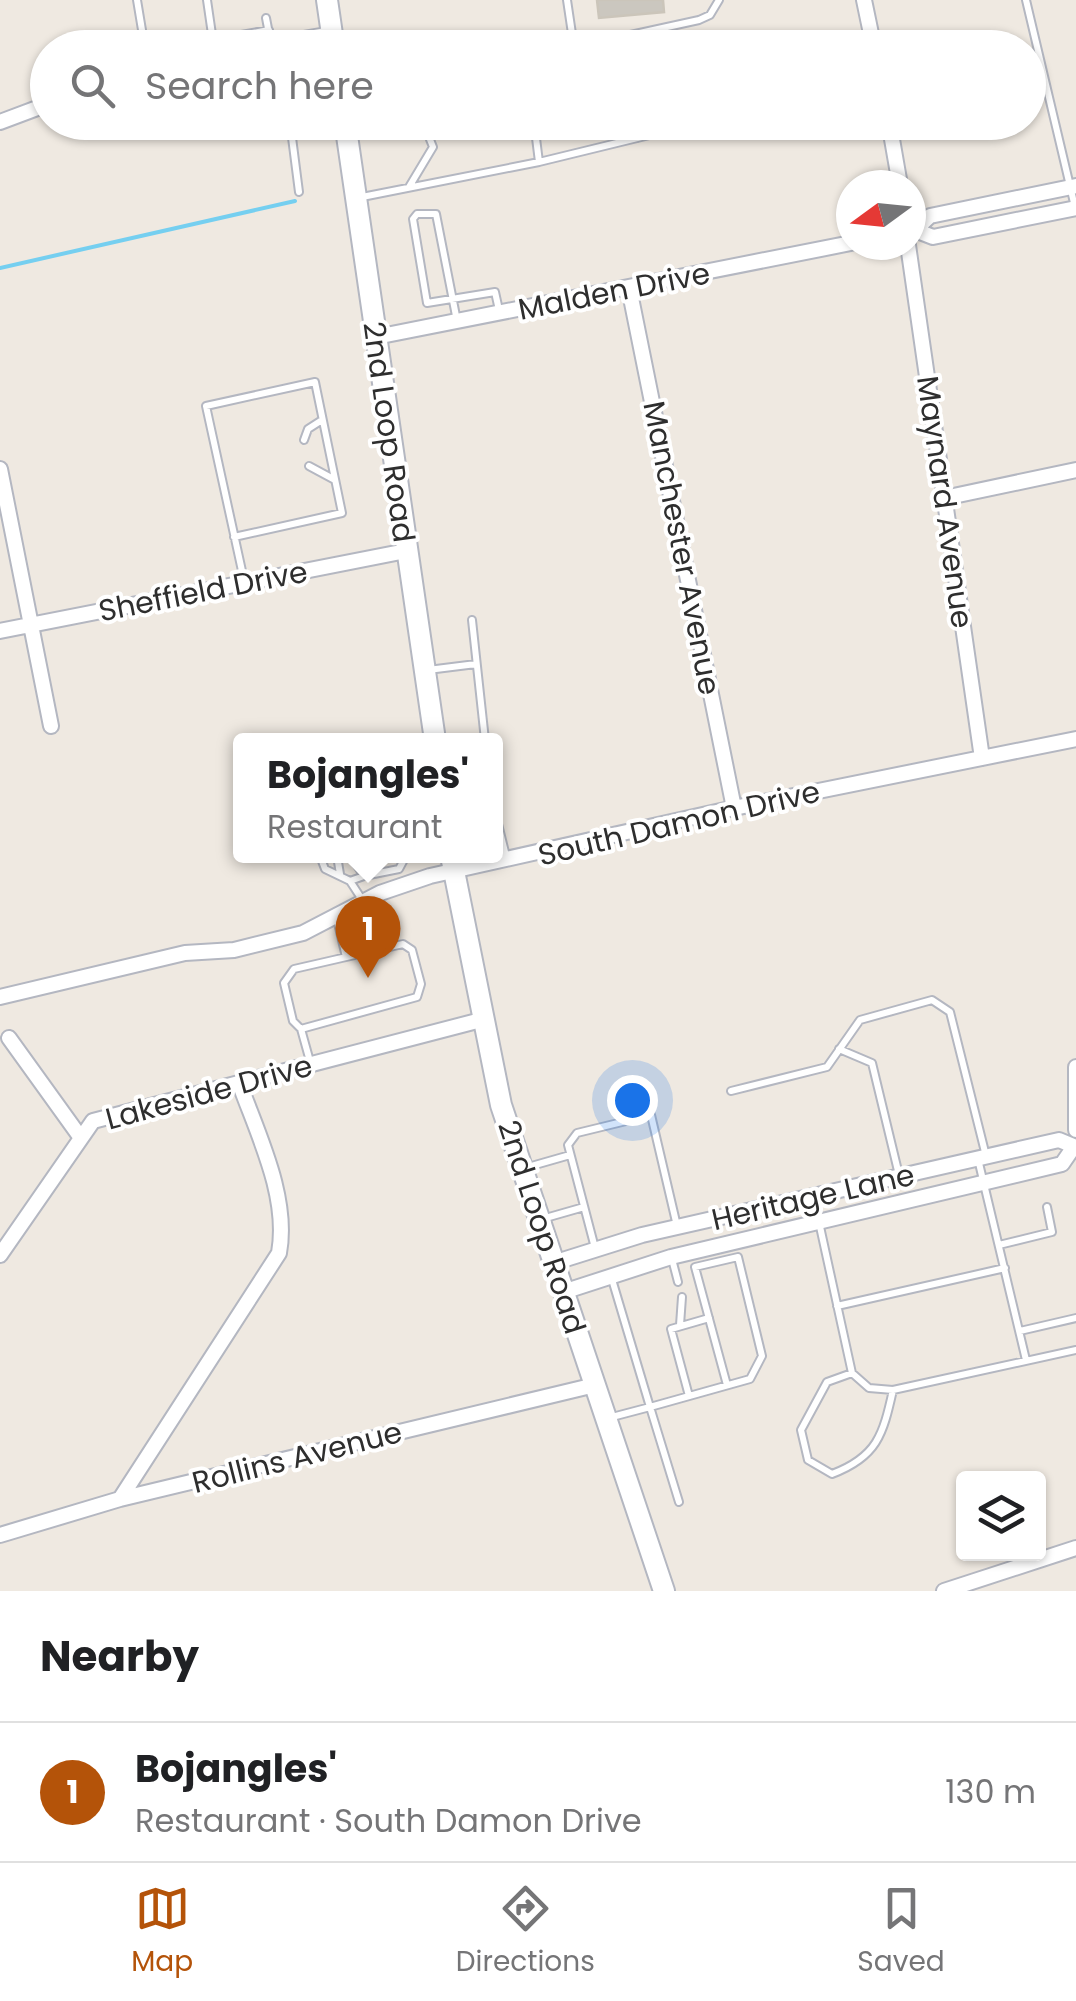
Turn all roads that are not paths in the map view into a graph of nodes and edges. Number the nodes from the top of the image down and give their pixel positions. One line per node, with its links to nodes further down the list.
1 (137, 0): 9 (lane)
2 (207, 0): 10 (lane)
3 (327, 0): 12 (main road)
4 (567, 0): 13 (lane)
5 (718, 0): 14 (lane)
6 (864, 0): 15 (street)
7 (1026, 0): 16 (lane)
8 (266, 18): 11 (lane)
9 (142, 30)
10 (212, 30)
11 (264, 30)
12 (331, 30)
13 (570, 30)
14 (653, 30)
15 (870, 30)
16 (1034, 30)
17 (1046, 79): 28 (lane)
18 (30, 111): 19 (street)
19 (0, 122)
20 (293, 140): 30 (lane)
21 (348, 140): 31 (main road, 2nd Loop Road)
22 (429, 140): 29 (lane)
23 (536, 140): 26 (lane)
24 (630, 140): 26 (lane)
25 (892, 140): 27 (street)
26 (539, 162): 29 (lane)
27 (897, 170)
28 (1073, 186): 32 (lane); 33 (street)
29 (409, 188): 31 (lane)
30 (300, 192)
31 (356, 199): 41 (main road, 2nd Loop Road)
32 (1076, 208): 34 (street)
33 (926, 220)
34 (926, 235)
35 (836, 245): 37 (street, Malden Drive)
36 (910, 260): 48 (street, Maynard Avenue)
37 (629, 288): 39 (street, Malden Drive); 62 (street, Manchester Avenue)
38 (453, 300): 38 (lane); 39 (lane); 40 (lane)
39 (500, 313): 40 (street, Malden Drive)
40 (458, 322): 41 (street, Malden Drive)
41 (376, 337): 50 (main road, 2nd Loop Road)
42 (322, 420): 43 (lane); 47 (lane); 49 (lane)
43 (304, 440)
44 (309, 466): 47 (lane)
45 (0, 469): 53 (street)
46 (1076, 470): 48 (street)
47 (335, 480): 49 (lane)
48 (944, 498): 61 (street, Maynard Avenue)
49 (234, 537): 51 (lane)
50 (406, 552): 51 (street, Sheffield Drive); 56 (main road, 2nd Loop Road)
51 (244, 582): 53 (street, Sheffield Drive)
52 (472, 620): 55 (lane)
53 (31, 625): 54 (street, Sheffield Drive); 57 (street)
54 (0, 632)
55 (476, 664): 56 (lane); 59 (lane)
56 (424, 670): 58 (main road, 2nd Loop Road)
57 (50, 726)
58 (433, 733)
59 (484, 733)
60 (1076, 739): 61 (street, South Damon Drive)
61 (982, 758): 62 (street, South Damon Drive)
62 (734, 808): 65 (street, South Damon Drive)
63 (503, 843): 65 (lane)
64 (503, 862): 65 (street, South Damon Drive)
65 (508, 862)
66 (322, 863): 72 (lane)
67 (338, 863): 72 (lane)
68 (357, 863): 73 (lane)
69 (402, 863): 73 (lane)
70 (480, 863): 71 (street, South Damon Drive)
71 (452, 864): 75 (street, South Damon Drive); 79 (main road, 2nd Loop Road)
72 (340, 875): 74 (lane)
73 (364, 876): 74 (lane)
74 (350, 881): 75 (lane)
75 (364, 903): 76 (street, South Damon Drive)
76 (336, 918): 77 (lane); 78 (street, South Damon Drive)
77 (346, 957): 80 (lane); 80 (lane)
78 (0, 997)
79 (481, 1020): 83 (street, Lakeside Drive); 92 (main road, 2nd Loop Road)
80 (301, 1029): 83 (lane)
81 (9, 1038): 88 (street)
82 (839, 1049): 86 (lane); 91 (lane); 93 (lane)
83 (311, 1066): 85 (street, Lakeside Drive)
84 (1076, 1067): 87 (street)
85 (240, 1085): 88 (street, Lakeside Drive); 126 (street)
86 (731, 1091)
87 (1076, 1130)
88 (81, 1138): 103 (street, Lakeside Drive)
89 (1074, 1148): 91 (street, Heritage Lane); 94 (street, Heritage Lane)
90 (570, 1155): 92 (lane); 95 (lane); 99 (lane)
91 (982, 1158): 93 (street, Heritage Lane); 94 (lane)
92 (521, 1169): 97 (main road, 2nd Loop Road)
93 (900, 1176): 99 (street, Heritage Lane)
94 (984, 1182): 98 (street, Heritage Lane); 101 (lane)
95 (584, 1207): 97 (lane); 102 (lane)
96 (1047, 1207): 101 (lane)
97 (538, 1220): 106 (main road, 2nd Loop Road)
98 (818, 1221): 100 (street, Heritage Lane); 112 (lane)
99 (678, 1228): 102 (street, Heritage Lane)
100 (734, 1241): 104 (street, Heritage Lane); 105 (lane)
101 (999, 1245): 107 (lane)
102 (596, 1249): 106 (street, Heritage Lane)
103 (0, 1255)
104 (671, 1256): 108 (street, Heritage Lane); 109 (lane)
105 (738, 1257): 113 (lane); 121 (lane)
106 (553, 1263): 110 (main road, 2nd Loop Road)
107 (1004, 1268): 112 (lane); 116 (lane)
108 (611, 1276): 110 (street, Heritage Lane); 124 (lane)
109 (678, 1282)
110 (563, 1292): 120 (main road, 2nd Loop Road)
111 (682, 1297): 115 (lane)
112 (837, 1306): 119 (lane)
113 (709, 1318): 115 (lane); 121 (lane)
114 (1076, 1318): 116 (lane)
115 (680, 1326): 123 (lane)
116 (1020, 1332): 118 (lane)
117 (1076, 1350): 118 (lane)
118 (1026, 1360): 122 (lane)
119 (852, 1373): 122 (lane); 122 (lane)
120 (595, 1385): 125 (main road, 2nd Loop Road); 126 (street, Rollins Avenue)
121 (727, 1385): 123 (lane)
122 (893, 1390)
123 (689, 1396): 124 (lane)
124 (650, 1407): 125 (lane); 127 (lane)
125 (606, 1419): 130 (main road, 2nd Loop Road)
126 (120, 1499): 128 (street, Rollins Avenue)
127 (680, 1502)
128 (0, 1535)
129 (1076, 1548): 131 (street)
130 (664, 1591)
131 (944, 1591)

